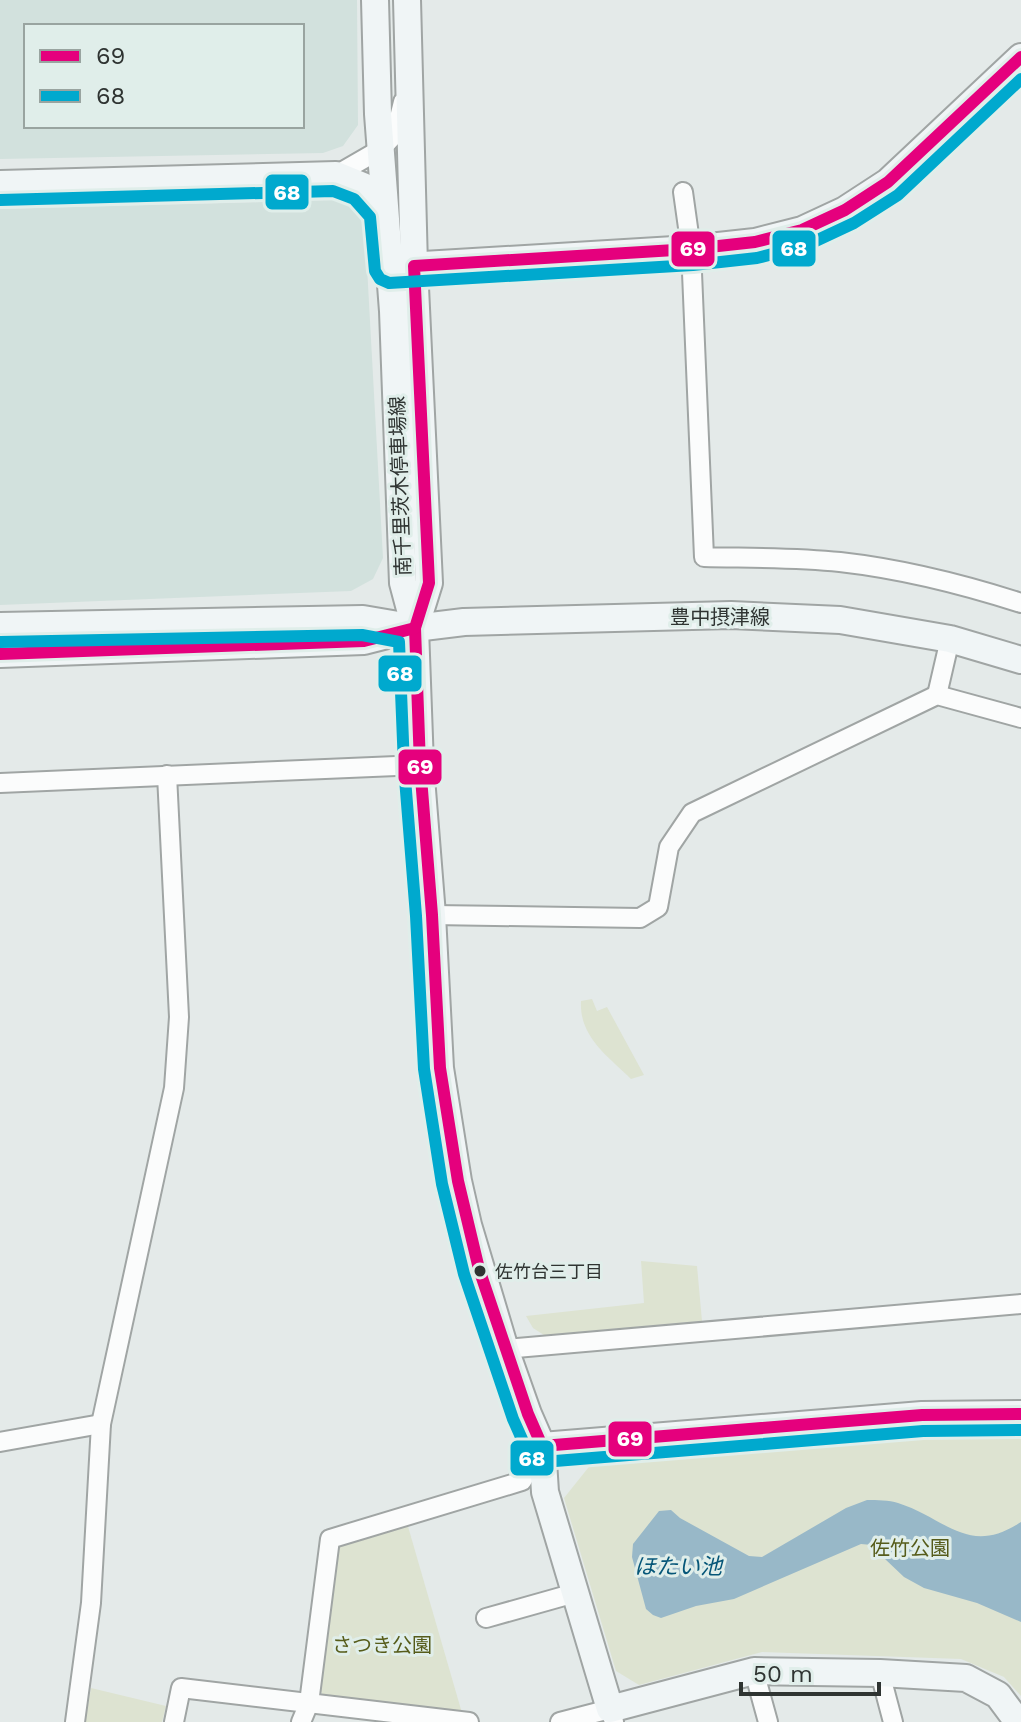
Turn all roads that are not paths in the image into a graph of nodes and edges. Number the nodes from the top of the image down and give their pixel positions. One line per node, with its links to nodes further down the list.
1 (375, 0): 5 (street, 南千里茨木停車場線)
2 (407, 0): 4 (street, 南千里茨木停車場線)
3 (1021, 57): 11 (street)
4 (408, 69): 6 (street); 12 (street, 南千里茨木停車場線)
5 (378, 114): 6 (street, 南千里茨木停車場線); 7 (street)
6 (381, 149): 7 (street); 10 (street, 南千里茨木停車場線)
7 (336, 175): 8 (street); 10 (street)
8 (0, 184)
9 (683, 192): 11 (street)
10 (385, 210): 12 (street, 南千里茨木停車場線)
11 (691, 249): 12 (street); 13 (street)
12 (402, 267): 15 (street, 南千里茨木停車場線)
13 (1021, 603)
14 (0, 626): 15 (street, 豊中摂津線)
15 (415, 628): 16 (street, 豊中摂津線); 17 (street, 豊中摂津線); 21 (street, 南千里茨木停車場線)
16 (950, 639): 18 (street, 豊中摂津線); 19 (street)
17 (0, 654)
18 (1021, 660)
19 (937, 695): 20 (street); 24 (street)
20 (1021, 718)
21 (420, 765): 22 (street); 24 (street, 南千里茨木停車場線)
22 (167, 775): 23 (street); 28 (street)
23 (0, 783)
24 (432, 915): 26 (street, 南千里茨木停車場線)
25 (1021, 1304): 26 (street)
26 (505, 1349): 30 (street, 南千里茨木停車場線)
27 (1021, 1414): 30 (street)
28 (101, 1424): 29 (street); 38 (street)
29 (0, 1442)
30 (542, 1446): 31 (street, 南千里茨木停車場線); 35 (street)
31 (575, 1593): 32 (street); 36 (street, 南千里茨木停車場線)
32 (486, 1618)
33 (754, 1671): 34 (street); 36 (street); 43 (street)
34 (880, 1673): 44 (street); 45 (street)
35 (309, 1703): 37 (street); 39 (street); 40 (street)
36 (612, 1715): 42 (street)
37 (428, 1720): 41 (street)
38 (75, 1722)
39 (174, 1722)
40 (301, 1722)
41 (469, 1722)
42 (560, 1722)
43 (768, 1722)
44 (893, 1722)
45 (1018, 1722)

